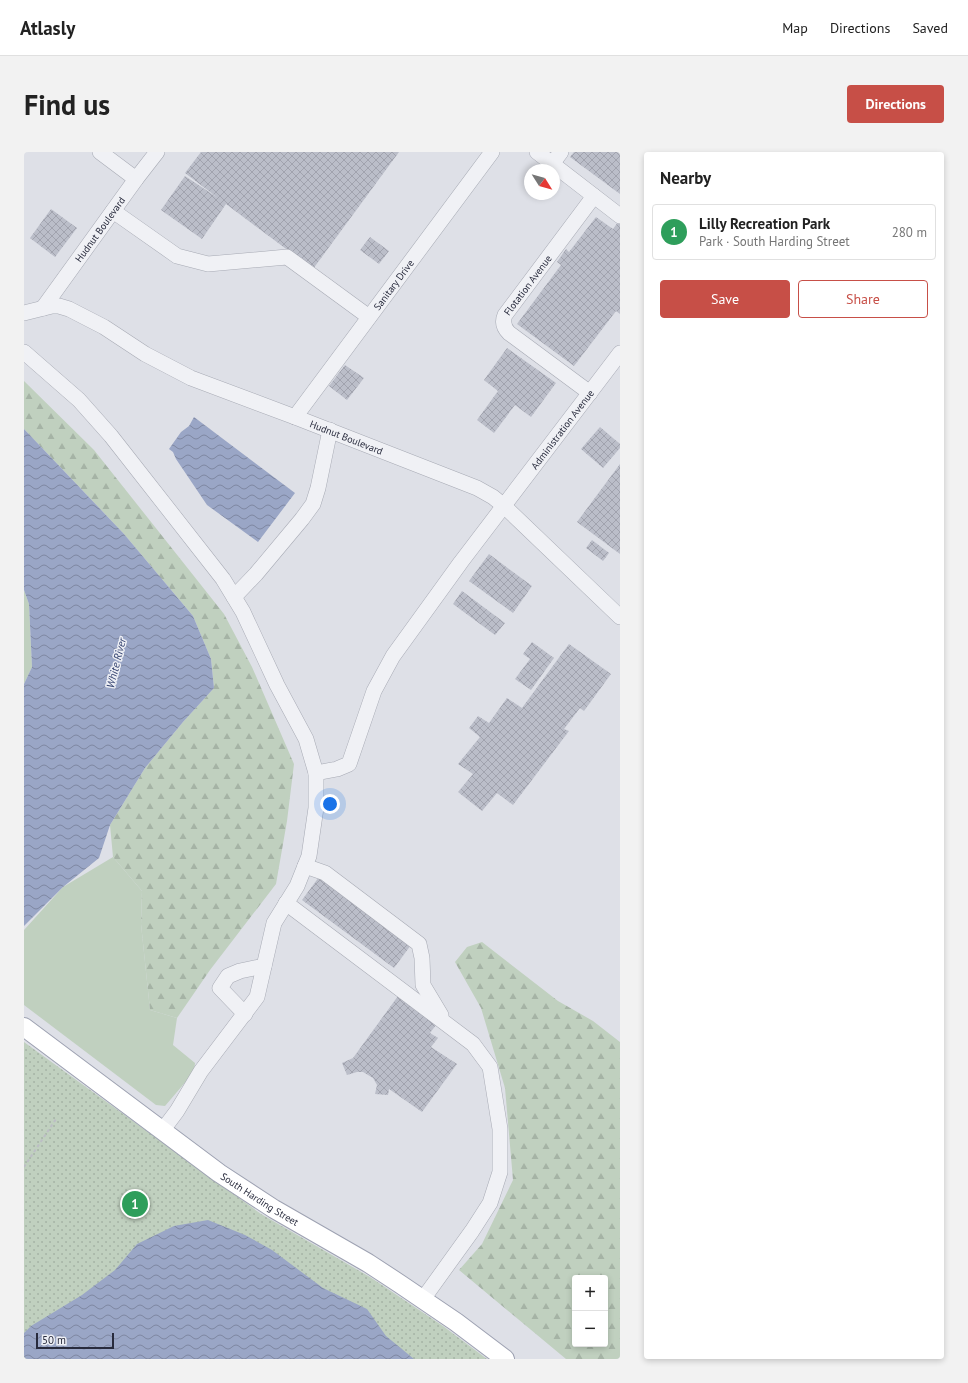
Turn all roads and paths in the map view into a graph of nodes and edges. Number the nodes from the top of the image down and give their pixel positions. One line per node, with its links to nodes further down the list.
1 (100, 152): 8 (street)
2 (157, 152): 8 (street, Hudnut Boulevard)
3 (492, 152): 14 (street, Sanitary Drive)
4 (537, 152): 6 (street)
5 (561, 152): 6 (street)
6 (552, 164)
7 (560, 170): 9 (street)
8 (136, 179): 10 (street, Hudnut Boulevard)
9 (594, 196): 11 (street); 17 (street, Flotation Avenue)
10 (113, 211): 12 (street, Hudnut Boulevard); 14 (street)
11 (620, 216)
12 (43, 308): 13 (street, Hudnut Boulevard); 18 (street, Hudnut Boulevard)
13 (24, 313)
14 (369, 317): 18 (street, Sanitary Drive)
15 (24, 352): 21 (street)
16 (620, 353): 17 (street, Administration Avenue)
17 (590, 393): 20 (street, Administration Avenue)
18 (295, 417): 19 (street, Hudnut Boulevard)
19 (330, 430): 20 (street, Hudnut Boulevard); 21 (street)
20 (504, 506): 22 (street, Hudnut Boulevard); 23 (street, Administration Avenue)
21 (234, 597): 23 (street)
22 (620, 617)
23 (316, 774): 24 (street)
24 (305, 866): 25 (street); 28 (street)
25 (286, 903): 26 (street); 28 (street)
26 (264, 966): 27 (street); 27 (street)
27 (245, 1014): 31 (street)
28 (445, 1022): 33 (street)
29 (24, 1027): 31 (main road, South Harding Street)
30 (56, 1119): 32 (path)
31 (162, 1131): 33 (main road, South Harding Street)
32 (24, 1167)
33 (423, 1299): 34 (main road, South Harding Street)
34 (505, 1359)

